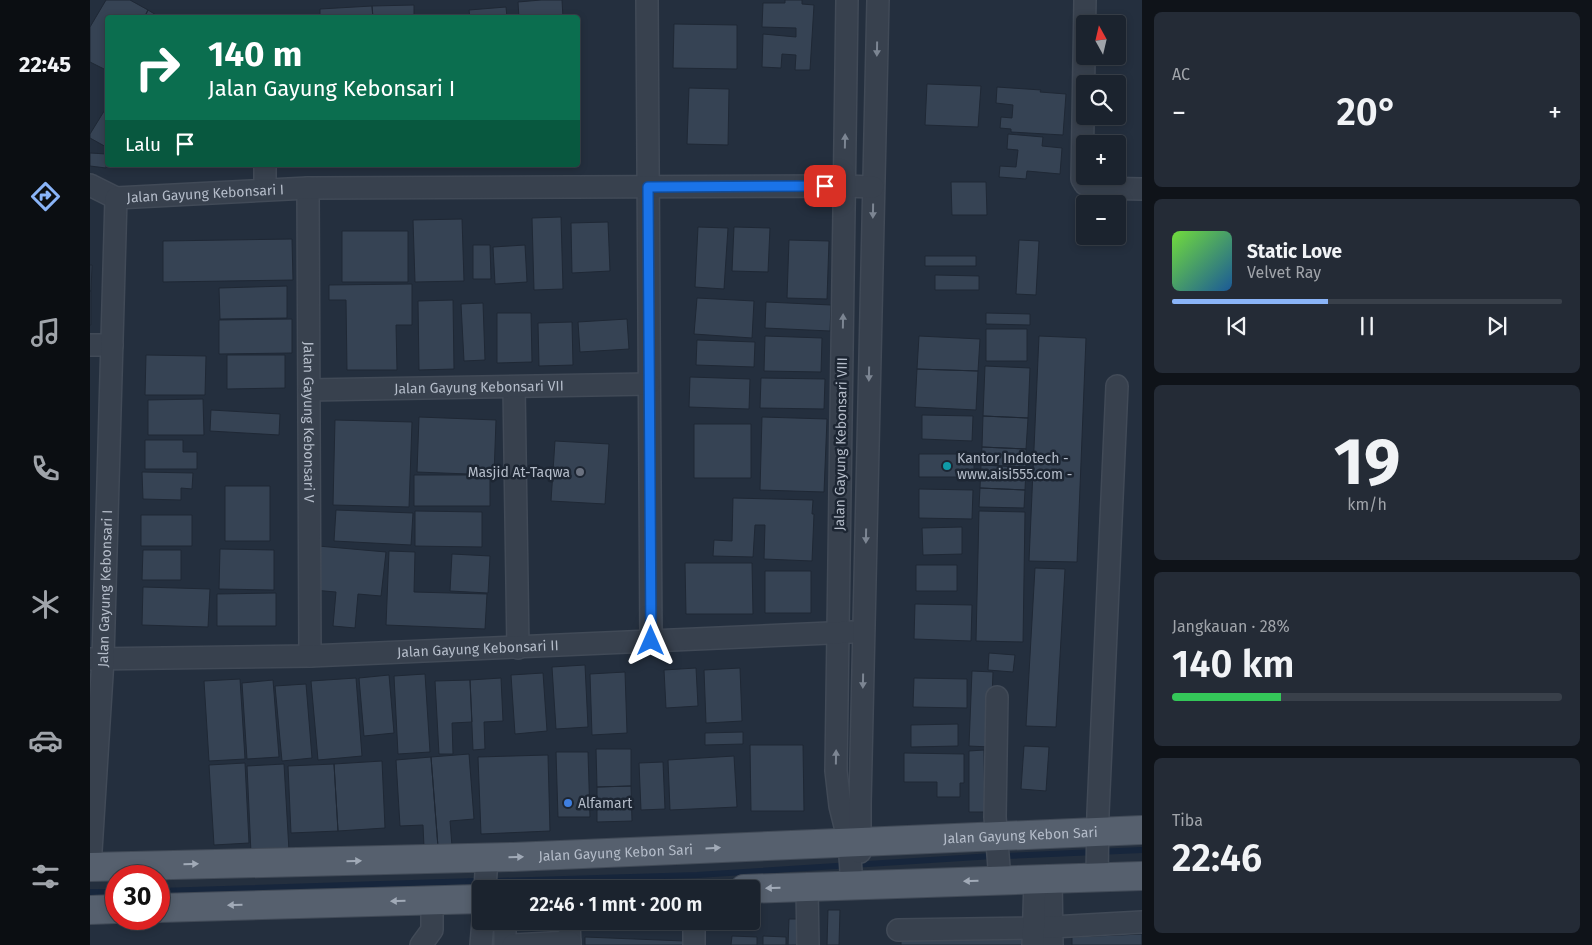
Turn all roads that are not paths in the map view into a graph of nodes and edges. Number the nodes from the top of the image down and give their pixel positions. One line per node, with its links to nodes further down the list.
1 (647, 0): 8 (street)
2 (847, 0): 7 (street, Jalan Gayung Kebonsari VIII, one-way to 2)
3 (878, 0): 10 (street, Jalan Gayung Kebonsari VIII, one-way to 10)
4 (1085, 0): 12 (street)
5 (264, 167): 11 (street)
6 (90, 185): 13 (street)
7 (844, 186): 8 (street, Jalan Gayung Kebonsari I); 10 (street, Jalan Gayung Kebonsari I); 20 (street, Jalan Gayung Kebonsari VIII, one-way to 7)
8 (648, 187): 9 (street, Jalan Gayung Kebonsari I); 16 (street)
9 (308, 188): 11 (street, Jalan Gayung Kebonsari I); 19 (street, Jalan Gayung Kebonsari V)
10 (874, 188): 21 (street, Jalan Gayung Kebonsari VIII, one-way to 21)
11 (265, 189): 13 (street, Jalan Gayung Kebonsari I)
12 (1142, 189)
13 (116, 198): 15 (street, Jalan Gayung Kebonsari I)
14 (90, 345): 15 (street)
15 (112, 345): 25 (street, Jalan Gayung Kebonsari I)
16 (649, 384): 17 (street, Jalan Gayung Kebonsari VII); 22 (street)
17 (514, 386): 19 (street, Jalan Gayung Kebonsari VII); 23 (street)
18 (1117, 386): 28 (street)
19 (309, 390): 24 (street, Jalan Gayung Kebonsari V)
20 (838, 632): 21 (street, Jalan Gayung Kebonsari II); 22 (street, Jalan Gayung Kebonsari II); 30 (street, Jalan Gayung Kebonsari VIII, one-way to 20)
21 (864, 632): 30 (street, Jalan Gayung Kebonsari VIII, one-way to 30)
22 (651, 641): 23 (street, Jalan Gayung Kebonsari II)
23 (518, 648): 24 (street, Jalan Gayung Kebonsari II)
24 (310, 656): 25 (street, Jalan Gayung Kebonsari II)
25 (97, 659): 32 (street, Jalan Gayung Kebonsari I)
26 (997, 697): 29 (street)
27 (1142, 830): 28 (main road, Jalan Gayung Kebon Sari)
28 (1097, 835): 29 (main road, Jalan Gayung Kebon Sari); 33 (street)
29 (997, 840): 30 (main road, Jalan Gayung Kebon Sari); 34 (street)
30 (855, 847): 31 (main road, Jalan Gayung Kebon Sari, one-way to 30); 37 (street, Jalan Gayung Kebonsari VIII)
31 (487, 857): 32 (main road, Jalan Gayung Kebon Sari, one-way to 31); 36 (street)
32 (90, 867)
33 (1097, 873): 35 (main road); 45 (main road)
34 (999, 875): 37 (main road, one-way to 37); 45 (main road)
35 (1142, 876)
36 (486, 880)
37 (857, 880): 38 (main road)
38 (807, 887): 39 (main road, one-way to 39); 55 (street)
39 (760, 888)
40 (472, 901): 43 (main road)
41 (170, 908): 43 (main road, one-way to 41)
42 (105, 909): 44 (main road)
43 (432, 909): 51 (street)
44 (90, 910)
45 (1043, 910): 46 (street); 49 (street)
46 (1142, 922)
47 (505, 930): 52 (street)
48 (694, 930): 54 (street)
49 (898, 930)
50 (570, 936): 53 (street)
51 (421, 945)
52 (506, 945)
53 (513, 945)
54 (694, 945)
55 (808, 945)

